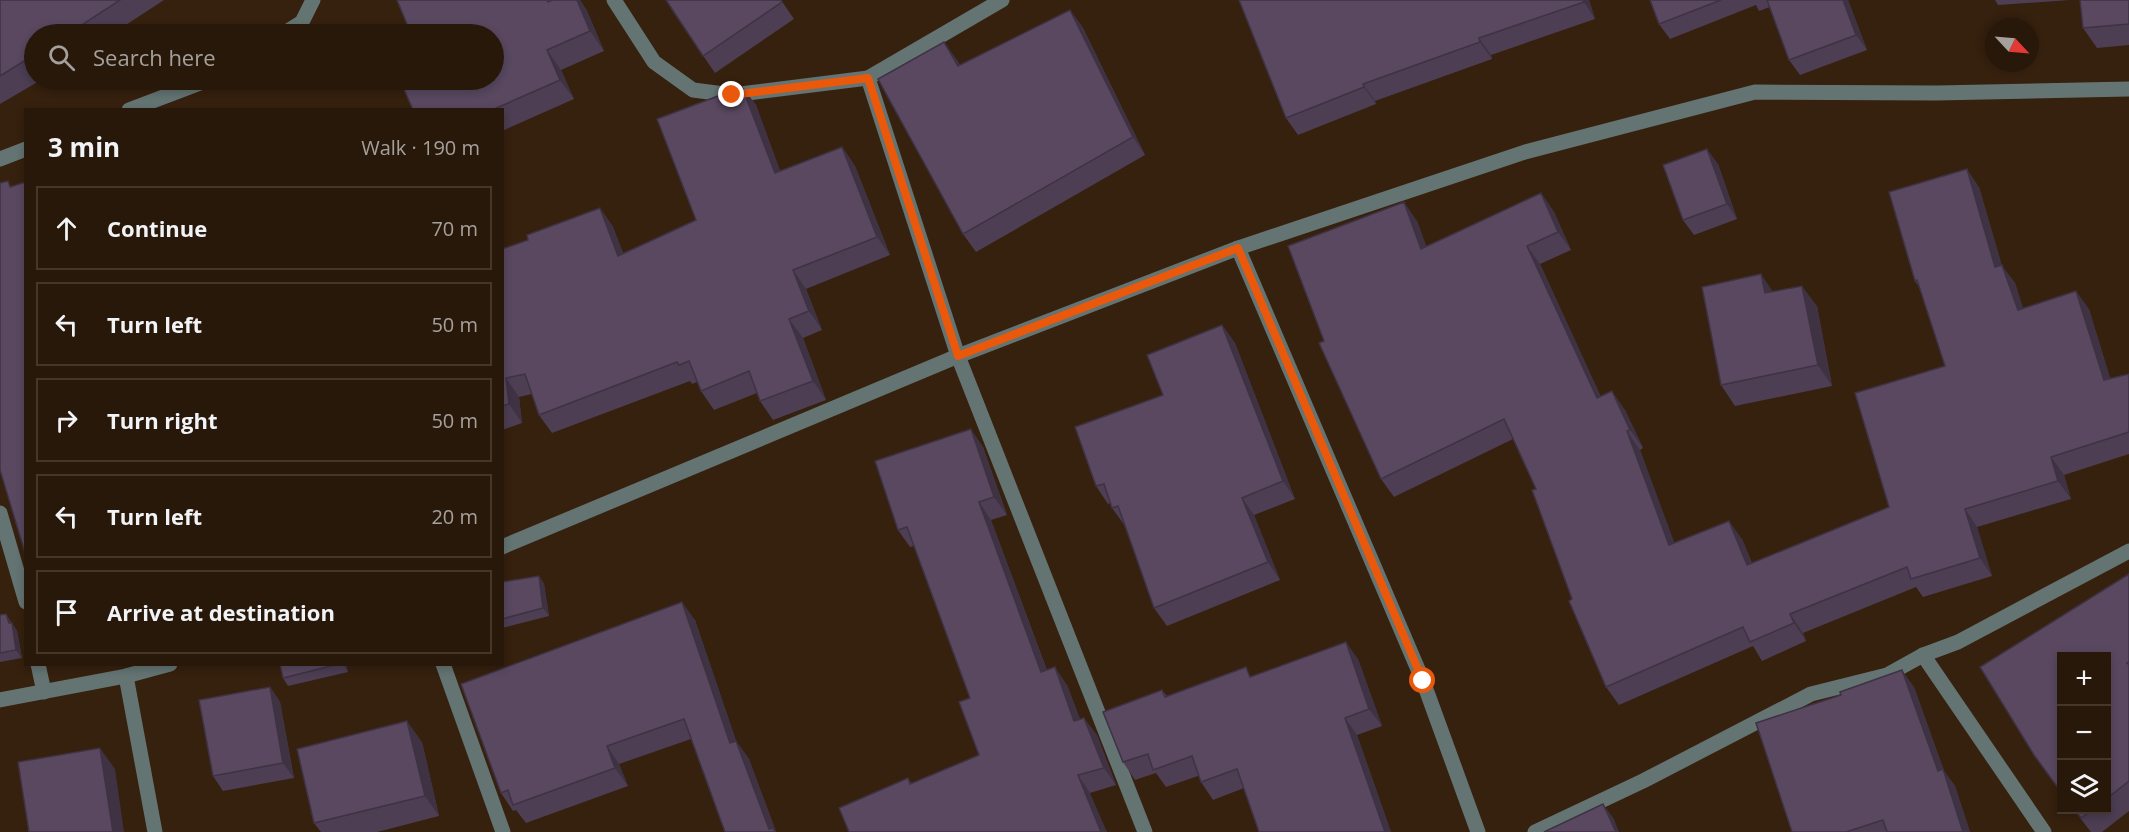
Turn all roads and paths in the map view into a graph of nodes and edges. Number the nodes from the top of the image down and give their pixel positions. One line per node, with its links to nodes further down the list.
1 (313, 0): 4 (street)
2 (614, 0): 5 (street)
3 (1002, 0): 5 (street)
4 (299, 24)
5 (868, 78): 12 (street)
6 (2129, 89): 11 (street)
7 (182, 90): 8 (street)
8 (134, 108)
9 (24, 150): 10 (street)
10 (0, 159)
11 (1238, 248): 12 (street); 27 (street)
12 (958, 356): 14 (street); 26 (street)
13 (0, 513): 16 (street)
14 (504, 546)
15 (2129, 551): 17 (street)
16 (24, 595)
17 (1923, 655): 28 (street); 29 (street)
18 (38, 666): 22 (street)
19 (163, 666): 21 (street)
20 (444, 666): 25 (street)
21 (126, 676): 22 (street); 24 (street)
22 (44, 692): 23 (street)
23 (0, 700)
24 (155, 832)
25 (503, 832)
26 (1145, 832)
27 (1478, 832)
28 (1535, 832)
29 (2044, 832)

